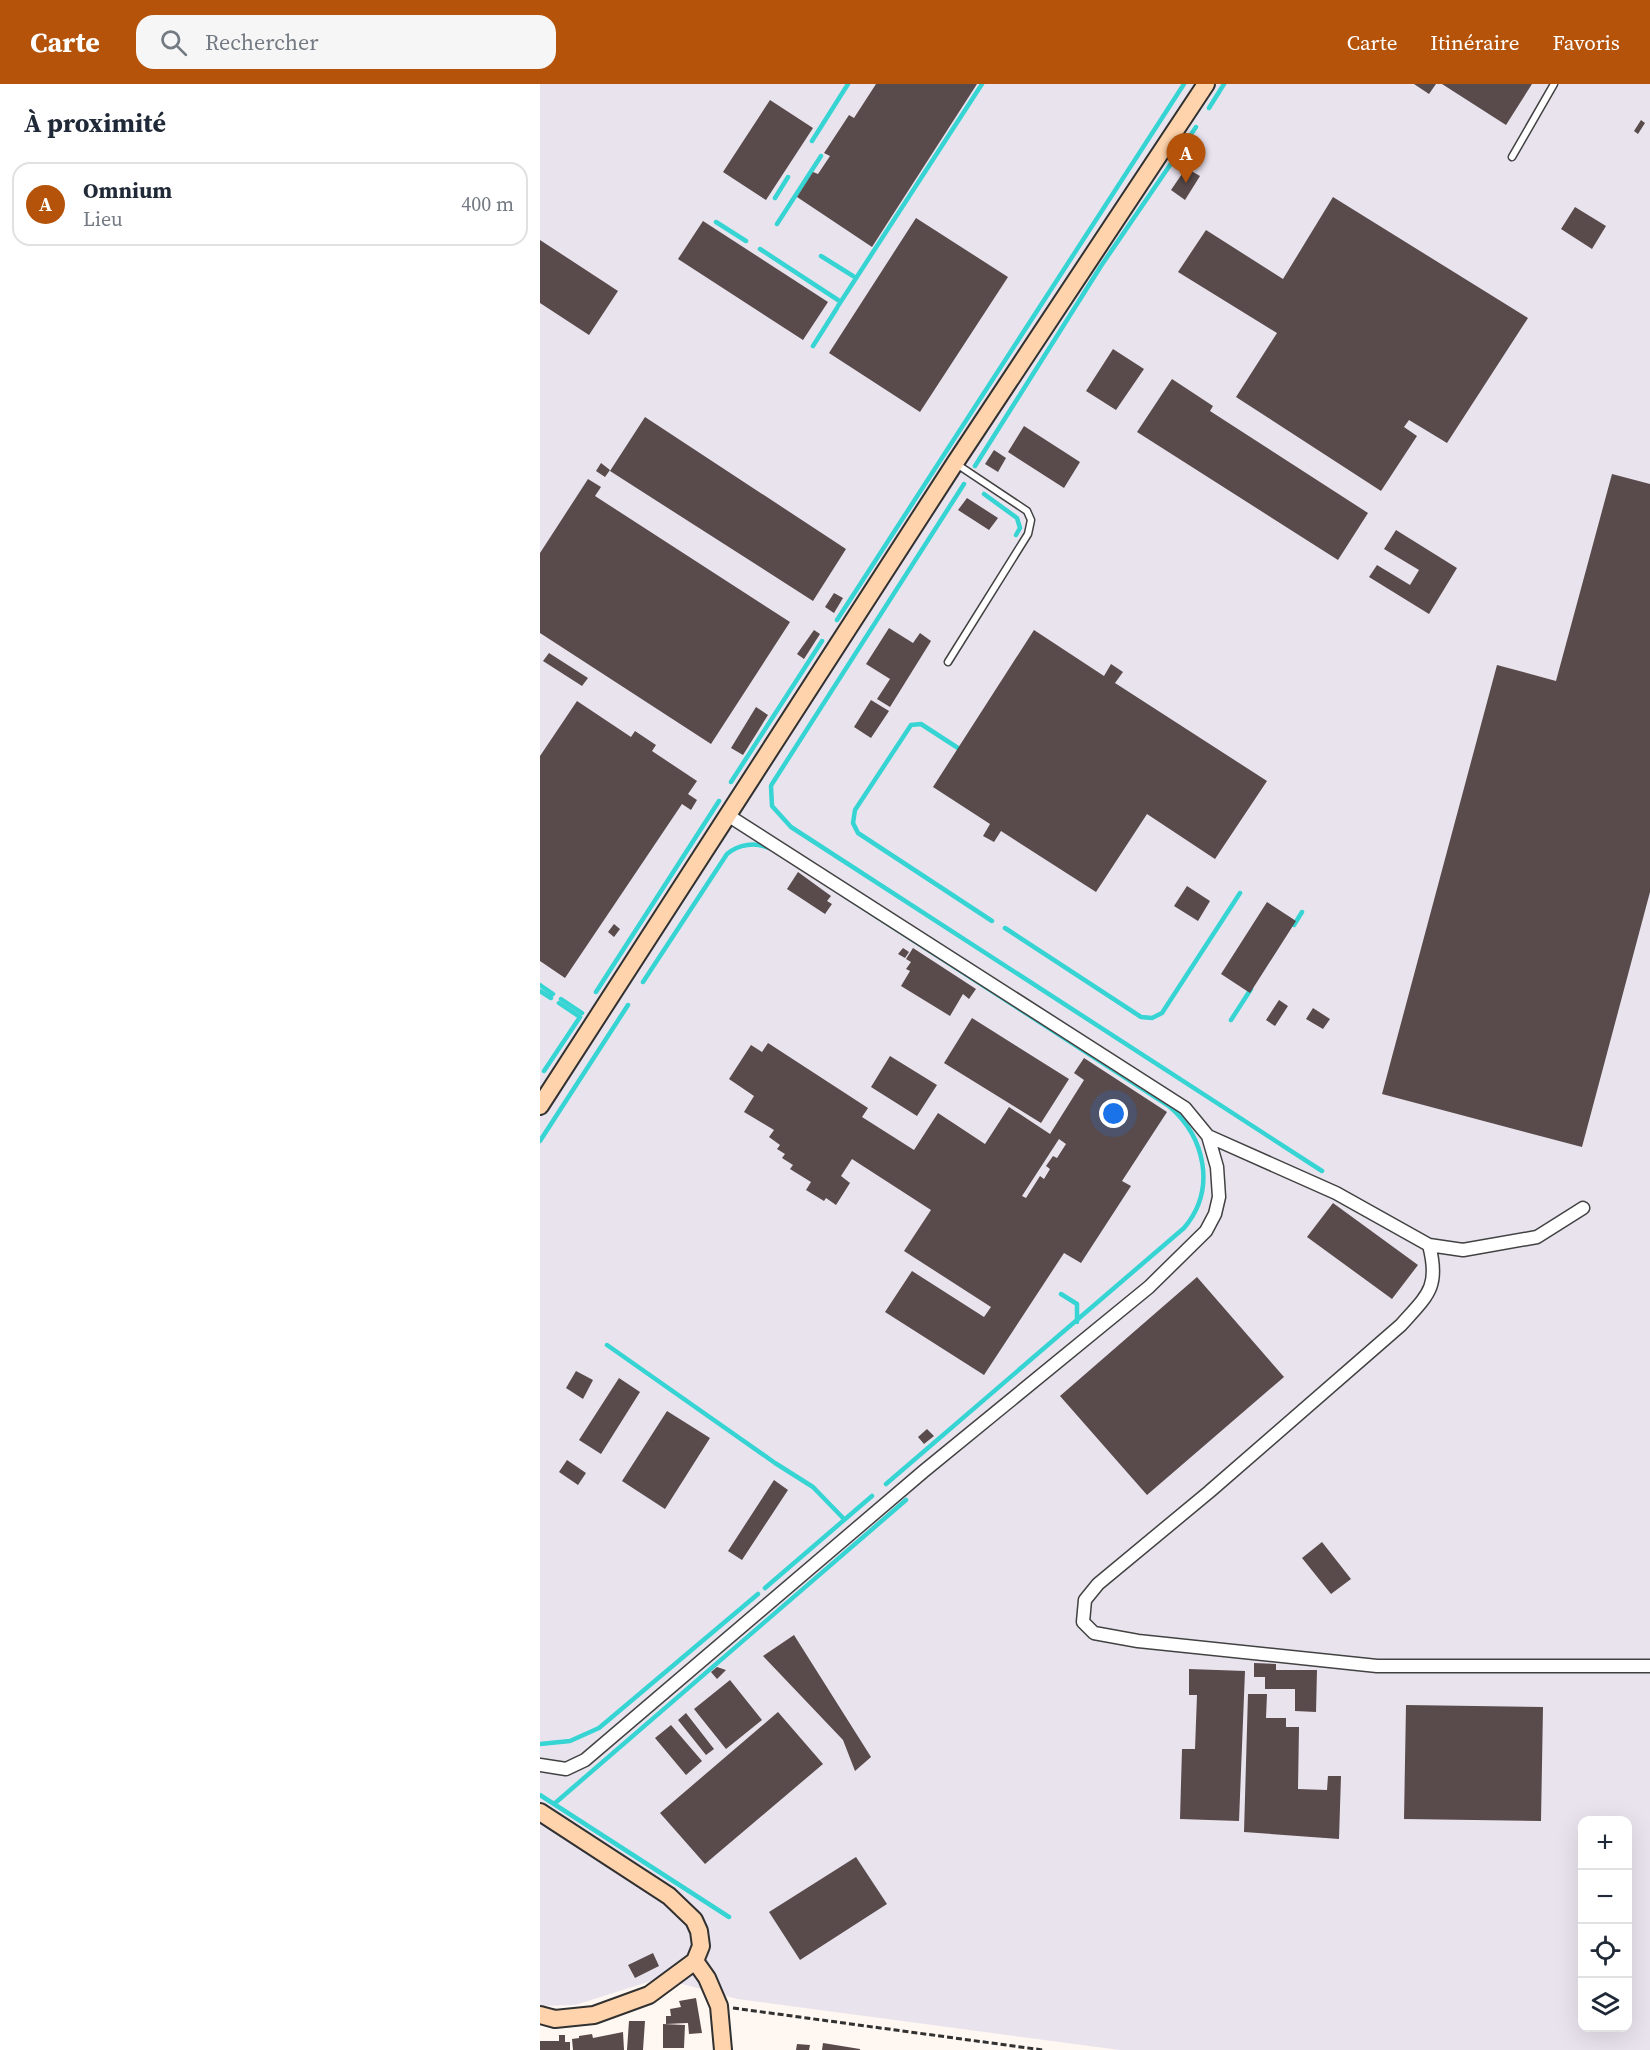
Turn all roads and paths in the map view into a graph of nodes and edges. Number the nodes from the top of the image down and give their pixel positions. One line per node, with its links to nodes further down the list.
1 (1206, 84): 4 (main road)
2 (1554, 84): 3 (lane)
3 (1512, 157)
4 (955, 463): 5 (lane); 6 (main road)
5 (948, 662)
6 (729, 816): 7 (main road); 8 (street)
7 (540, 1106)
8 (1208, 1136): 10 (street); 12 (street)
9 (1583, 1208): 10 (street)
10 (1429, 1245): 11 (street)
11 (1650, 1666)
12 (540, 1765)
13 (540, 1812): 14 (main road)
14 (695, 1961): 15 (main road); 16 (main road)
15 (720, 2006): 17 (main road); 18 (path)
16 (540, 2015)
17 (723, 2050)
18 (1043, 2050)

